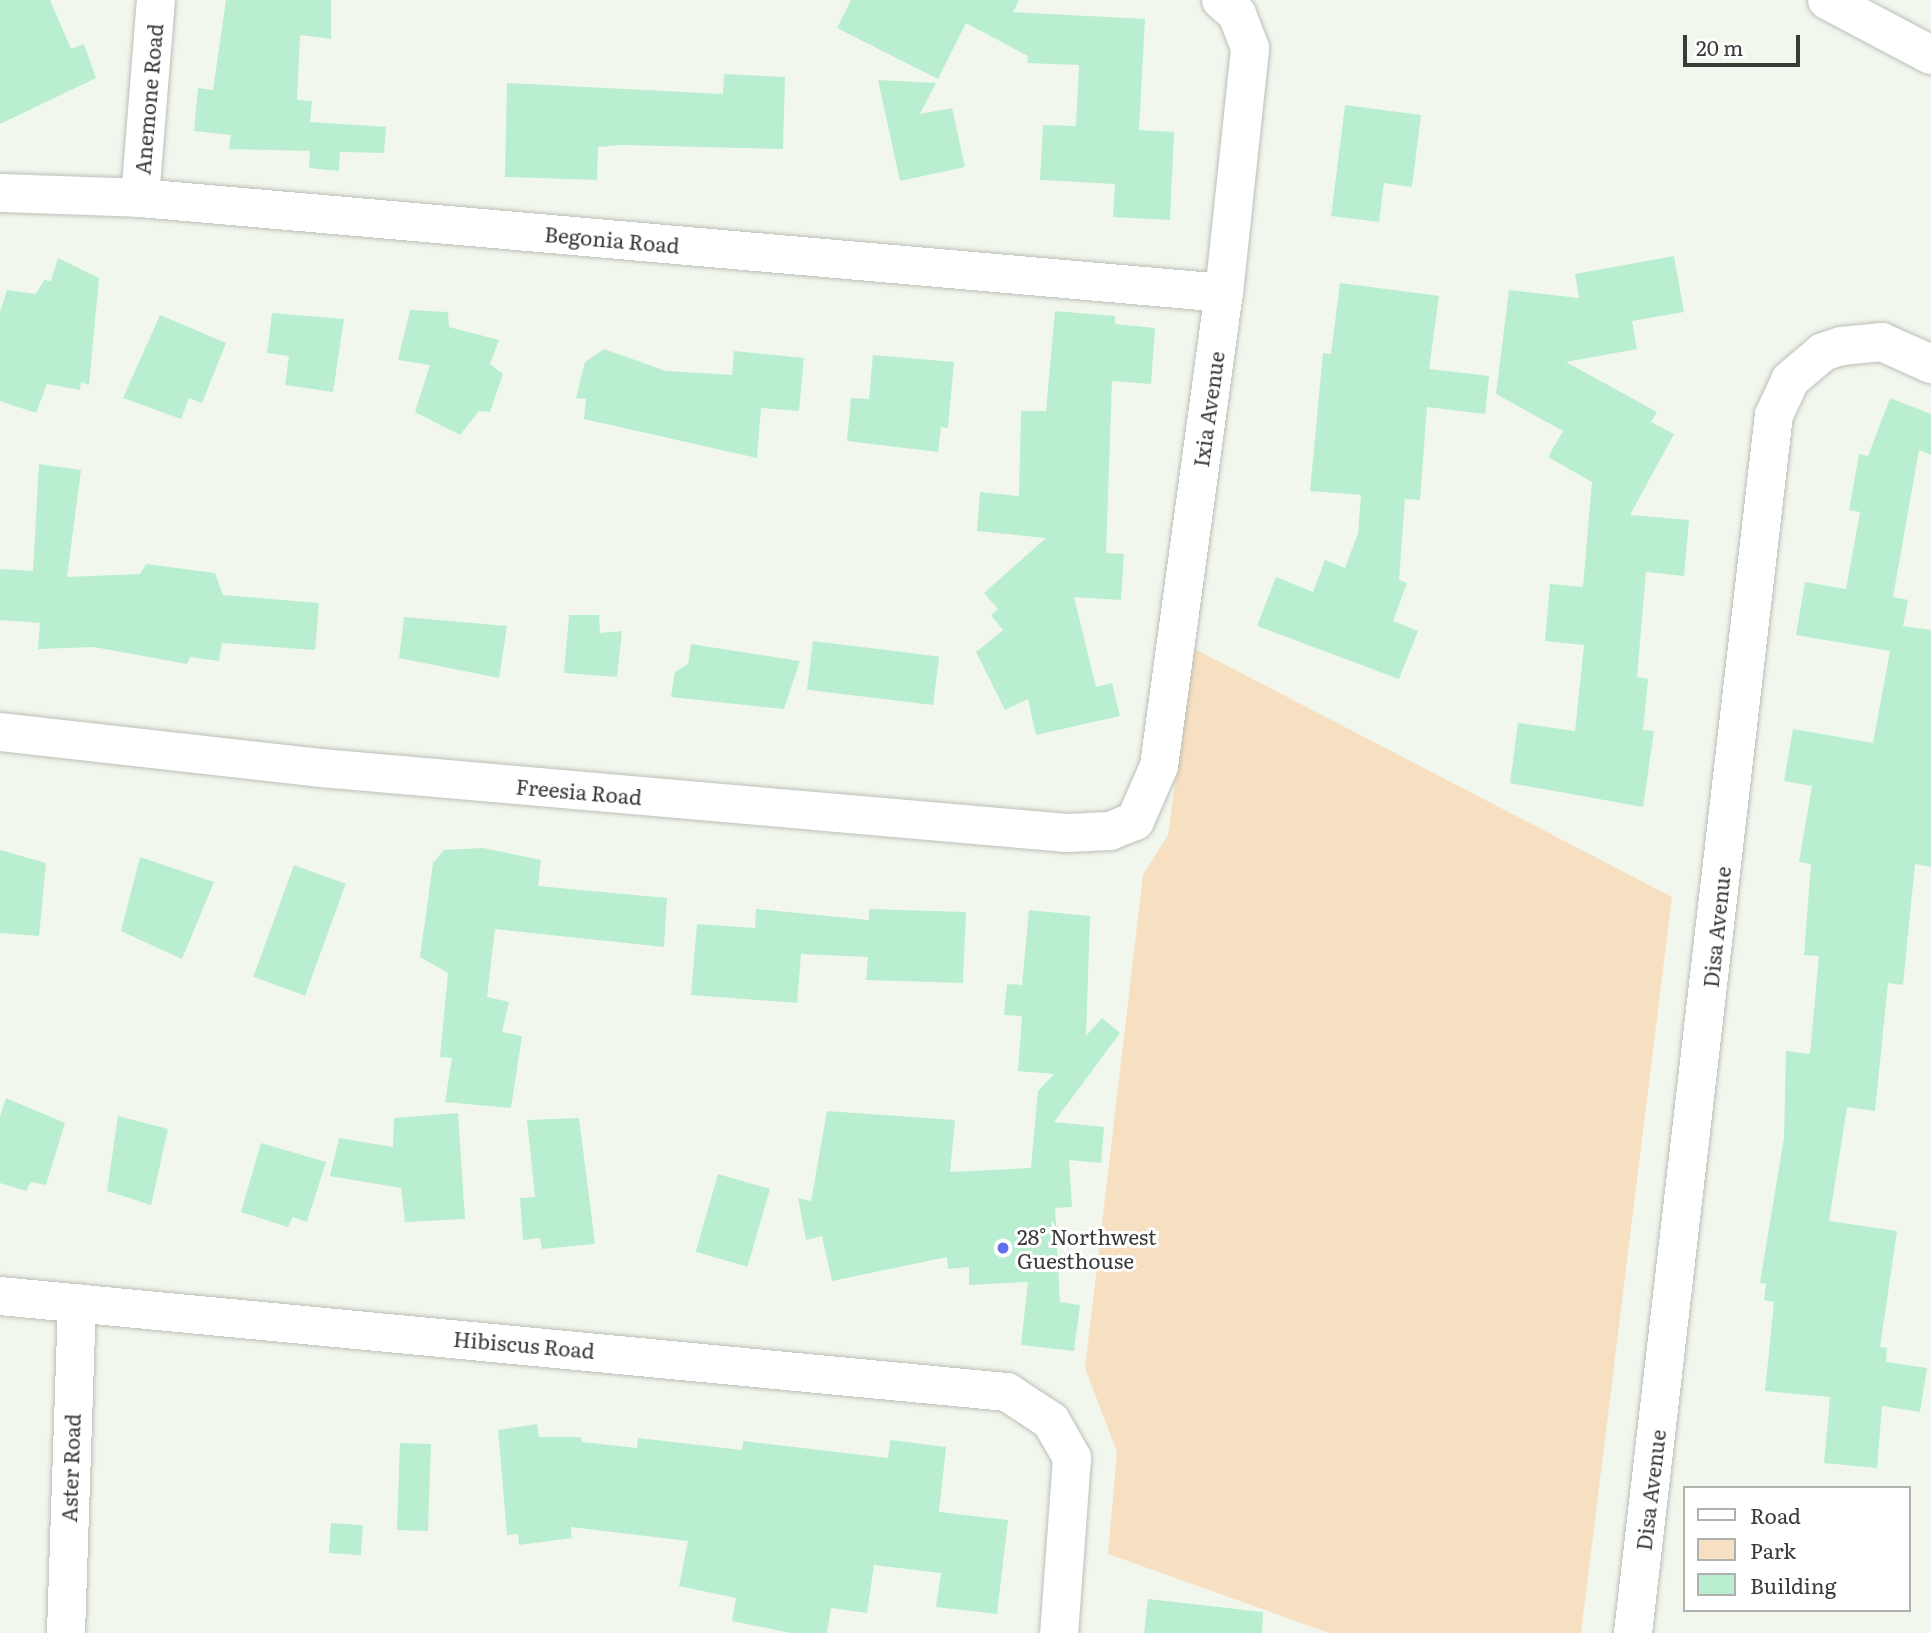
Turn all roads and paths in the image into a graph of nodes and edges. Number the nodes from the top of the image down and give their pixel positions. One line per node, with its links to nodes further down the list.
1 (156, 0): 6 (street, Anemone Road)
2 (1827, 0): 4 (street)
3 (1229, 7): 7 (street, Ixia Avenue)
4 (1931, 55)
5 (0, 192): 6 (street, Begonia Road)
6 (141, 198): 7 (street, Begonia Road)
7 (1224, 293): 10 (street, Ixia Avenue)
8 (1931, 363): 15 (street, Disa Avenue)
9 (0, 732): 10 (street, Freesia Road)
10 (1148, 803)
11 (0, 1296): 12 (street, Hibiscus Road)
12 (77, 1303): 13 (street, Aster Road); 14 (street, Hibiscus Road)
13 (66, 1633)
14 (1059, 1633)
15 (1633, 1633)

